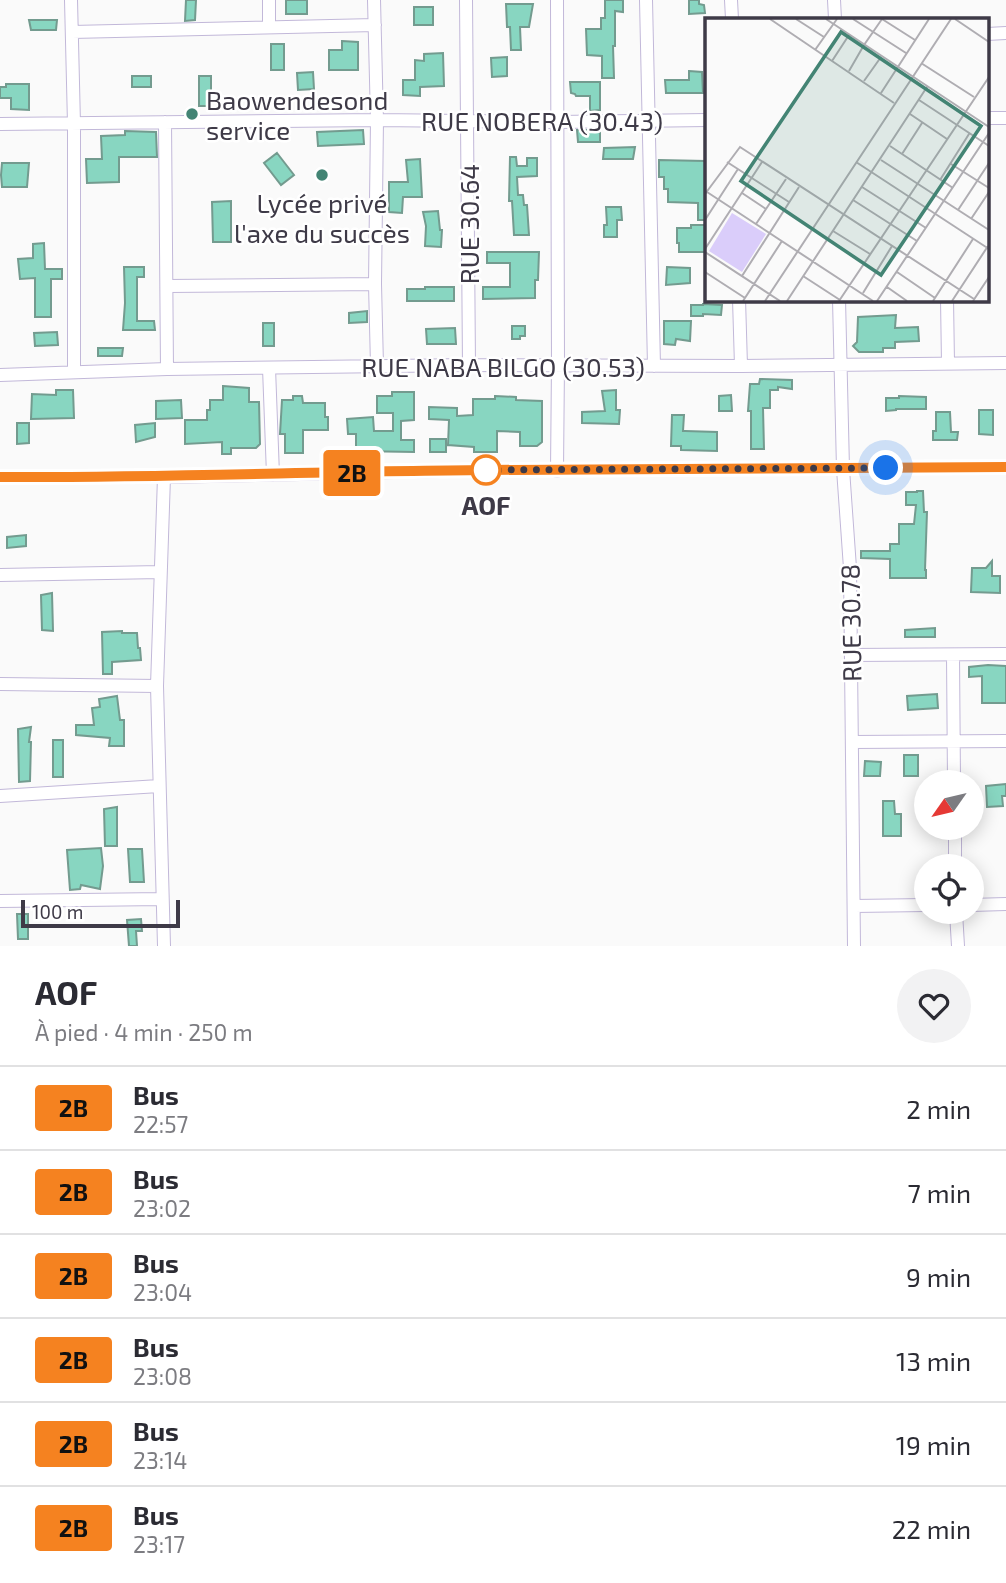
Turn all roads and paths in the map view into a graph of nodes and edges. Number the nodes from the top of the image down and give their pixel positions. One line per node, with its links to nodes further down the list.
1 (71, 0): 13 (street)
2 (269, 0): 12 (street)
3 (374, 0): 11 (street)
4 (466, 0): 19 (street, RUE 30.64)
5 (557, 0): 23 (street)
6 (646, 0): 21 (street)
7 (731, 0): 9 (street)
8 (834, 0): 10 (street)
9 (732, 18)
10 (835, 18)
11 (375, 25): 12 (street); 18 (street)
12 (269, 27): 13 (street)
13 (72, 32): 25 (street)
14 (1006, 33): 15 (street)
15 (988, 34)
16 (988, 118): 17 (street)
17 (1006, 118)
18 (377, 120): 19 (street, RUE NOBERA (30.43)); 22 (street, RUE NOBERA (30.43)); 26 (street)
19 (467, 120): 23 (street, RUE NOBERA (30.43)); 35 (street, RUE 30.64)
20 (705, 120): 21 (street, RUE NOBERA (30.43))
21 (649, 121): 23 (street, RUE NOBERA (30.43)); 37 (street)
22 (165, 122): 25 (street, RUE NOBERA (30.43)); 27 (street)
23 (558, 122): 33 (street)
24 (0, 124): 25 (street, RUE NOBERA (30.43))
25 (74, 124): 41 (street)
26 (375, 284): 27 (street); 36 (street)
27 (168, 286): 40 (street)
28 (739, 301): 38 (street)
29 (839, 301): 34 (street, RUE 30.78)
30 (947, 301): 31 (street)
31 (948, 363): 32 (street, RUE NABA BILGO (30.53)); 34 (street, RUE NABA BILGO (30.53))
32 (1006, 363)
33 (558, 364): 35 (street, RUE NABA BILGO (30.53)); 37 (street, RUE NABA BILGO (30.53)); 45 (street)
34 (840, 364): 38 (street, RUE NABA BILGO (30.53)); 44 (street, RUE 30.78)
35 (469, 365): 36 (street, RUE NABA BILGO (30.53))
36 (377, 366): 39 (street, RUE NABA BILGO (30.53))
37 (654, 366): 38 (street, RUE NABA BILGO (30.53))
38 (741, 366)
39 (269, 368): 40 (street, RUE NABA BILGO (30.53)); 46 (street)
40 (167, 369): 41 (street, RUE NABA BILGO (30.53))
41 (74, 372): 42 (street, RUE NABA BILGO (30.53))
42 (0, 375)
43 (1006, 467): 44 (street)
44 (843, 469): 45 (street); 52 (street, RUE 30.78)
45 (557, 471): 46 (street)
46 (273, 475): 48 (street)
47 (0, 477): 48 (street)
48 (164, 477): 49 (street)
49 (160, 572): 50 (street); 55 (street)
50 (0, 575)
51 (1006, 654): 53 (street)
52 (851, 655): 53 (street); 57 (street, RUE 30.78)
53 (953, 655): 58 (street)
54 (0, 684): 55 (street)
55 (157, 686): 60 (street)
56 (1006, 741): 58 (street)
57 (852, 742): 58 (street); 67 (street, RUE 30.78)
58 (954, 742): 59 (street)
59 (954, 770)
60 (159, 786): 61 (street); 62 (street)
61 (0, 796)
62 (162, 899): 63 (street); 69 (street)
63 (0, 901)
64 (1006, 904): 66 (street)
65 (914, 905): 67 (street)
66 (984, 905)
67 (854, 906): 70 (street, RUE 30.78)
68 (957, 924): 71 (street)
69 (164, 946)
70 (854, 946)
71 (958, 946)

